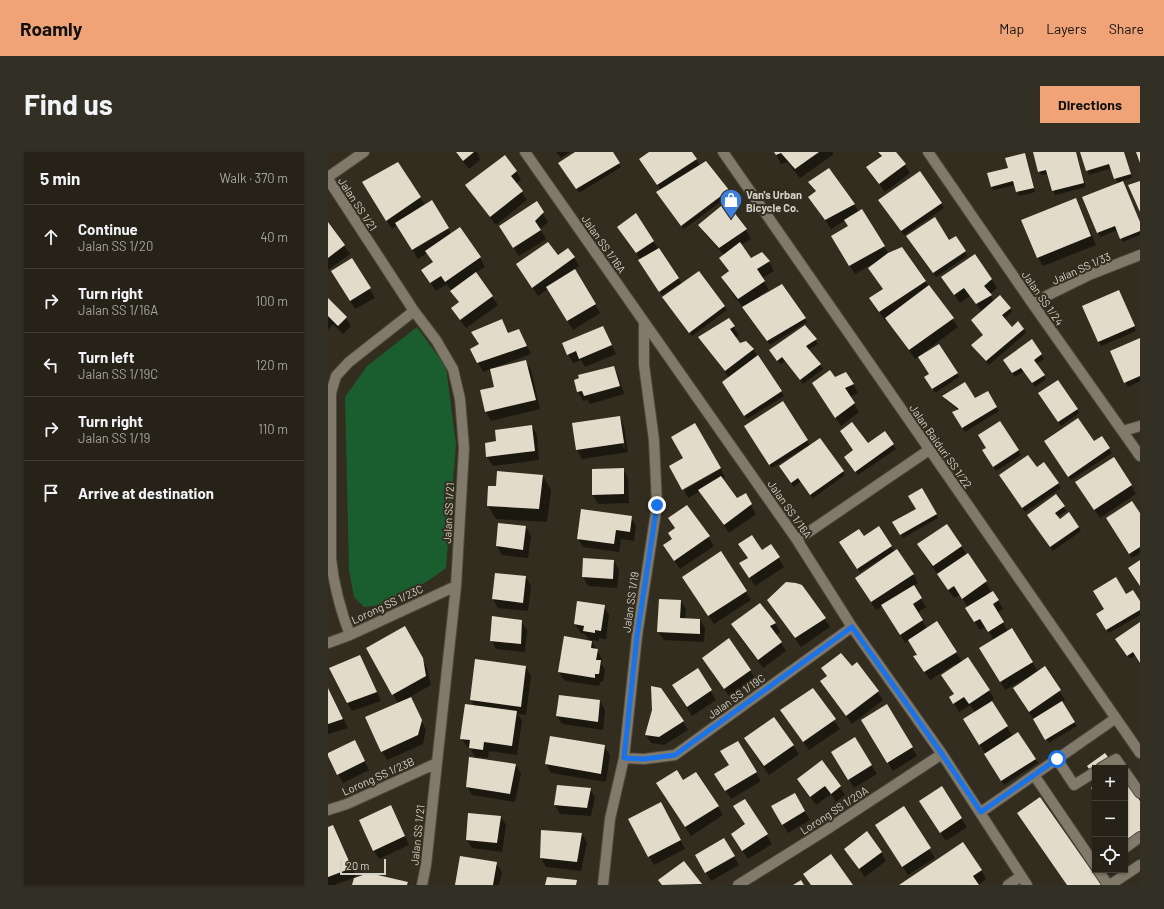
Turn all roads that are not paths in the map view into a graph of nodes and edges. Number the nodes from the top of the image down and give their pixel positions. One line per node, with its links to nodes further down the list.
1 (364, 152): 5 (street)
2 (525, 152): 9 (street, Jalan SS 1/16A)
3 (723, 152): 12 (street, Jalan Baiduri SS 1/22)
4 (928, 152): 7 (street, Jalan SS 1/24)
5 (328, 178): 8 (street, Jalan SS 1/21)
6 (1140, 255): 7 (street, Jalan SS 1/33)
7 (1032, 303): 11 (street, Jalan SS 1/24)
8 (414, 311): 15 (street, Jalan SS 1/21); 17 (street)
9 (644, 322): 14 (street, Jalan SS 1/16A); 22 (street, Jalan SS 1/19)
10 (1140, 426): 11 (street)
11 (1123, 431): 13 (street, Jalan SS 1/24)
12 (929, 450): 14 (street); 19 (street, Jalan Baiduri SS 1/22)
13 (1140, 456)
14 (797, 540): 16 (street, Jalan SS 1/16A)
15 (456, 586): 17 (street, Lorong SS 1/23C); 24 (street, Jalan SS 1/21)
16 (852, 627): 21 (street, Jalan SS 1/16A); 22 (street, Jalan SS 1/19C)
17 (350, 635): 18 (street, Lorong SS 1/23C)
18 (328, 643)
19 (1116, 718): 20 (street, Jalan Baiduri SS 1/22); 23 (street)
20 (1140, 753)
21 (942, 754): 32 (street, Jalan SS 1/16A); 41 (street, Lorong SS 1/20A)
22 (624, 758): 40 (street, Jalan SS 1/19)
23 (1057, 759): 27 (street); 28 (street)
24 (437, 763): 31 (street, Lorong SS 1/23B); 39 (street, Jalan SS 1/21)
25 (1107, 765): 26 (street)
26 (1120, 765)
27 (1092, 774)
28 (1034, 775): 32 (street); 35 (street)
29 (1128, 776): 30 (street)
30 (1140, 793)
31 (328, 810)
32 (981, 812): 38 (street, Jalan SS 1/16A)
33 (1140, 837): 34 (street)
34 (1128, 846)
35 (1092, 861)
36 (1140, 865): 44 (street)
37 (1100, 873): 44 (street)
38 (1021, 876): 42 (street); 43 (street, Jalan SS 1/16A)
39 (422, 885)
40 (603, 885)
41 (738, 885)
42 (1008, 885)
43 (1027, 885)
44 (1109, 885)

